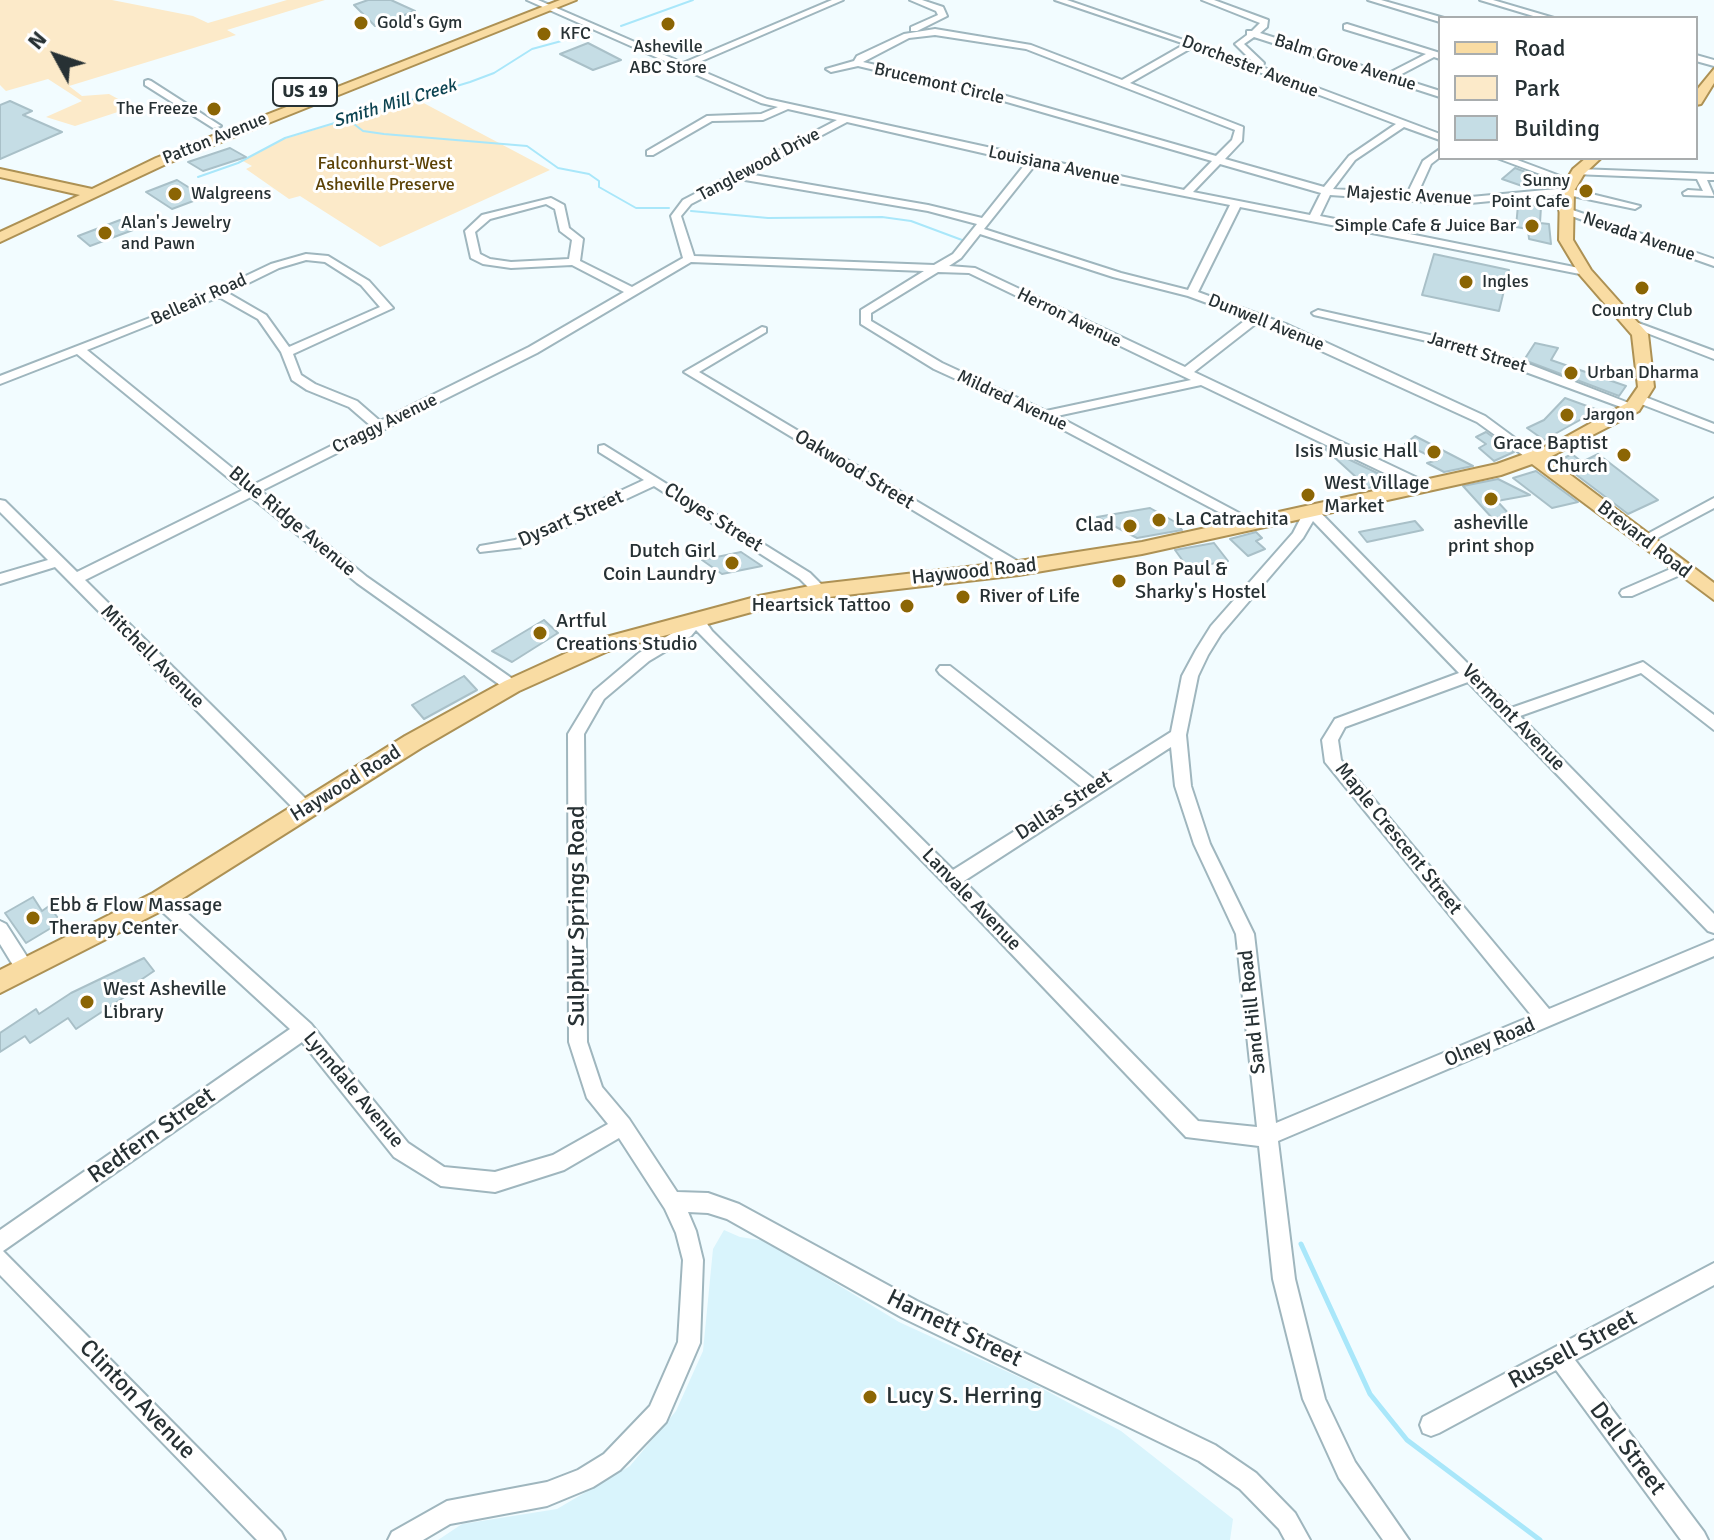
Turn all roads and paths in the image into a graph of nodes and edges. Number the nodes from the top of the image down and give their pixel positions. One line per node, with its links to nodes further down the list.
1 (570, 0): 9 (main road, Patton Avenue / US 19)
2 (839, 0): 21 (street)
3 (914, 0): 17 (street)
4 (1059, 0): 18 (street, Dorchester Avenue)
5 (1206, 0): 10 (street)
6 (1232, 0): 10 (street)
7 (1372, 0): 14 (street)
8 (1484, 0): 11 (street)
9 (543, 2): 21 (street, Louisiana Avenue); 33 (main road, Patton Avenue / US 19); 48 (main road, Patton Avenue / US 19)
10 (1222, 6): 16 (street)
11 (1515, 9): 12 (street); 13 (street)
12 (1506, 16)
13 (1542, 16)
14 (1438, 18)
15 (1347, 27): 19 (street)
16 (1250, 33): 24 (street, Balm Grove Avenue); 25 (street)
17 (907, 36): 20 (street, Brucemont Circle); 26 (street, Brucemont Circle)
18 (1192, 44): 25 (street, Dorchester Avenue); 26 (street)
19 (1436, 55): 24 (street)
20 (858, 63): 22 (street); 37 (street, Brucemont Circle)
21 (680, 67): 30 (street, Louisiana Avenue)
22 (831, 69)
23 (1714, 73): 29 (main road)
24 (1389, 77): 28 (street, Balm Grove Avenue)
25 (1278, 78): 32 (street, Dorchester Avenue)
26 (1125, 82): 37 (street, Brucemont Circle)
27 (148, 83): 33 (street)
28 (1438, 93)
29 (1698, 98)
30 (787, 106): 31 (street, Louisiana Avenue); 35 (street)
31 (844, 120): 40 (street, Louisiana Avenue); 42 (street, Tanglewood Drive)
32 (1402, 124): 34 (street, Dorchester Avenue); 47 (street)
33 (216, 126): 46 (main road, Patton Avenue / US 19)
34 (1438, 136)
35 (650, 153)
36 (1438, 154): 51 (street)
37 (1218, 159): 47 (street, Brucemont Circle); 49 (street, Brucemont Circle)
38 (1507, 160): 45 (street)
39 (1592, 160): 45 (main road)
40 (1032, 162): 49 (street, Louisiana Avenue); 57 (street)
41 (0, 173): 46 (main road)
42 (736, 175): 57 (street, Dunwell Avenue); 59 (street, Tanglewood Drive)
43 (1700, 176): 44 (street); 45 (street); 50 (street)
44 (1714, 177)
45 (1571, 184): 51 (street, Majestic Avenue); 53 (street); 54 (main road)
46 (73, 188): 48 (main road); 56 (main road, Patton Avenue / US 19)
47 (1330, 192): 51 (street, Majestic Avenue); 55 (street, Majestic Avenue)
48 (92, 193): 58 (main road, Patton Avenue / US 19)
49 (1186, 193): 52 (street, Louisiana Avenue)
50 (1688, 193)
51 (1410, 199)
52 (1236, 204): 55 (street, Louisiana Avenue); 66 (street)
53 (1635, 206)
54 (1564, 210): 61 (street, Nevada Avenue); 63 (main road)
55 (1313, 219): 63 (street, Louisiana Avenue)
56 (0, 224)
57 (981, 226): 62 (street); 66 (street, Dunwell Avenue)
58 (0, 238)
59 (689, 259): 62 (street, Herron Avenue); 64 (street, Craggy Avenue)
60 (574, 262): 60 (street); 64 (street)
61 (1714, 263)
62 (942, 268): 74 (street, Herron Avenue); 78 (street, Mildred Avenue)
63 (1585, 272): 69 (main road)
64 (633, 292): 79 (street, Craggy Avenue)
65 (220, 293): 71 (street, Belleair Road); 72 (street); 72 (street, Belleair Road)
66 (1192, 294): 68 (street, Dunwell Avenue)
67 (1318, 313): 77 (street, Jarrett Street)
68 (1258, 316): 74 (street); 82 (street, Dunwell Avenue)
69 (1633, 324): 73 (street); 77 (main road)
70 (762, 330): 93 (street, Oakwood Street)
71 (79, 350): 75 (street, Belleair Road); 85 (street, Blue Ridge Avenue)
72 (287, 352): 79 (street)
73 (1714, 355)
74 (1185, 373): 76 (street, Herron Avenue)
75 (0, 380)
76 (1201, 381): 78 (street); 84 (street, Herron Avenue)
77 (1636, 403): 80 (street, Jarrett Street); 82 (main road, Haywood Road)
78 (1045, 415): 89 (street, Mildred Avenue)
79 (379, 427): 85 (street, Craggy Avenue)
80 (1714, 428)
81 (604, 449): 83 (street, Cloyes Street)
82 (1536, 458): 84 (main road, Haywood Road); 90 (main road, Brevard Road)
83 (654, 481): 91 (street, Dysart Street); 97 (street, Cloyes Street)
84 (1423, 486): 88 (main road, Haywood Road)
85 (253, 489): 96 (street, Craggy Avenue); 103 (street, Blue Ridge Avenue)
86 (1714, 502): 90 (street)
87 (0, 504): 92 (street, Mitchell Avenue)
88 (1311, 511): 89 (main road, Haywood Road); 102 (street, Vermont Avenue); 106 (street, Sand Hill Road)
89 (1249, 524): 93 (main road, Haywood Road)
90 (1645, 539): 94 (main road, Brevard Road)
91 (485, 549)
92 (57, 562): 95 (street); 96 (street, Mitchell Avenue)
93 (1019, 568): 97 (main road, Haywood Road)
94 (1682, 569): 98 (street); 99 (main road, Brevard Road)
95 (0, 579)
96 (75, 579): 108 (street, Mitchell Avenue)
97 (820, 591): 100 (main road, Haywood Road)
98 (1627, 593)
99 (1714, 593)
100 (696, 619): 103 (main road, Haywood Road); 109 (street, Lanvale Avenue); 118 (street, Sulphur Springs Road)
101 (945, 670): 107 (street)
102 (1470, 675): 104 (street, Vermont Avenue); 116 (street, Maple Crescent Street)
103 (512, 686): 108 (main road, Haywood Road)
104 (1510, 714): 105 (street); 111 (street, Vermont Avenue)
105 (1714, 724)
106 (1178, 735): 107 (street, Dallas Street); 119 (street, Sand Hill Road)
107 (1093, 787): 109 (street, Dallas Street)
108 (305, 809): 110 (main road, Haywood Road)
109 (952, 880): 119 (street, Lanvale Avenue)
110 (161, 900): 114 (main road, Haywood Road); 117 (street, Lynndale Avenue)
111 (1714, 926)
112 (0, 929): 114 (street)
113 (1714, 948): 116 (street, Olney Road)
114 (25, 969): 115 (main road, Haywood Road)
115 (0, 982)
116 (1547, 1020): 119 (street, Olney Road)
117 (304, 1030): 118 (street, Lynndale Avenue); 121 (street, Redfern Street)
118 (622, 1126): 120 (street, Sulphur Springs Road)
119 (1266, 1137): 129 (street, Sand Hill Road)
120 (672, 1202): 127 (street, Sulphur Springs Road); 128 (street, Harnett Street)
121 (0, 1242)
122 (0, 1260): 126 (street, Clinton Avenue)
123 (1714, 1274): 124 (street, Russell Street)
124 (1559, 1357): 125 (street, Russell Street); 130 (street, Dell Street)
125 (1431, 1425)
126 (273, 1540)
127 (400, 1540)
128 (1298, 1540)
129 (1397, 1540)
130 (1696, 1540)

